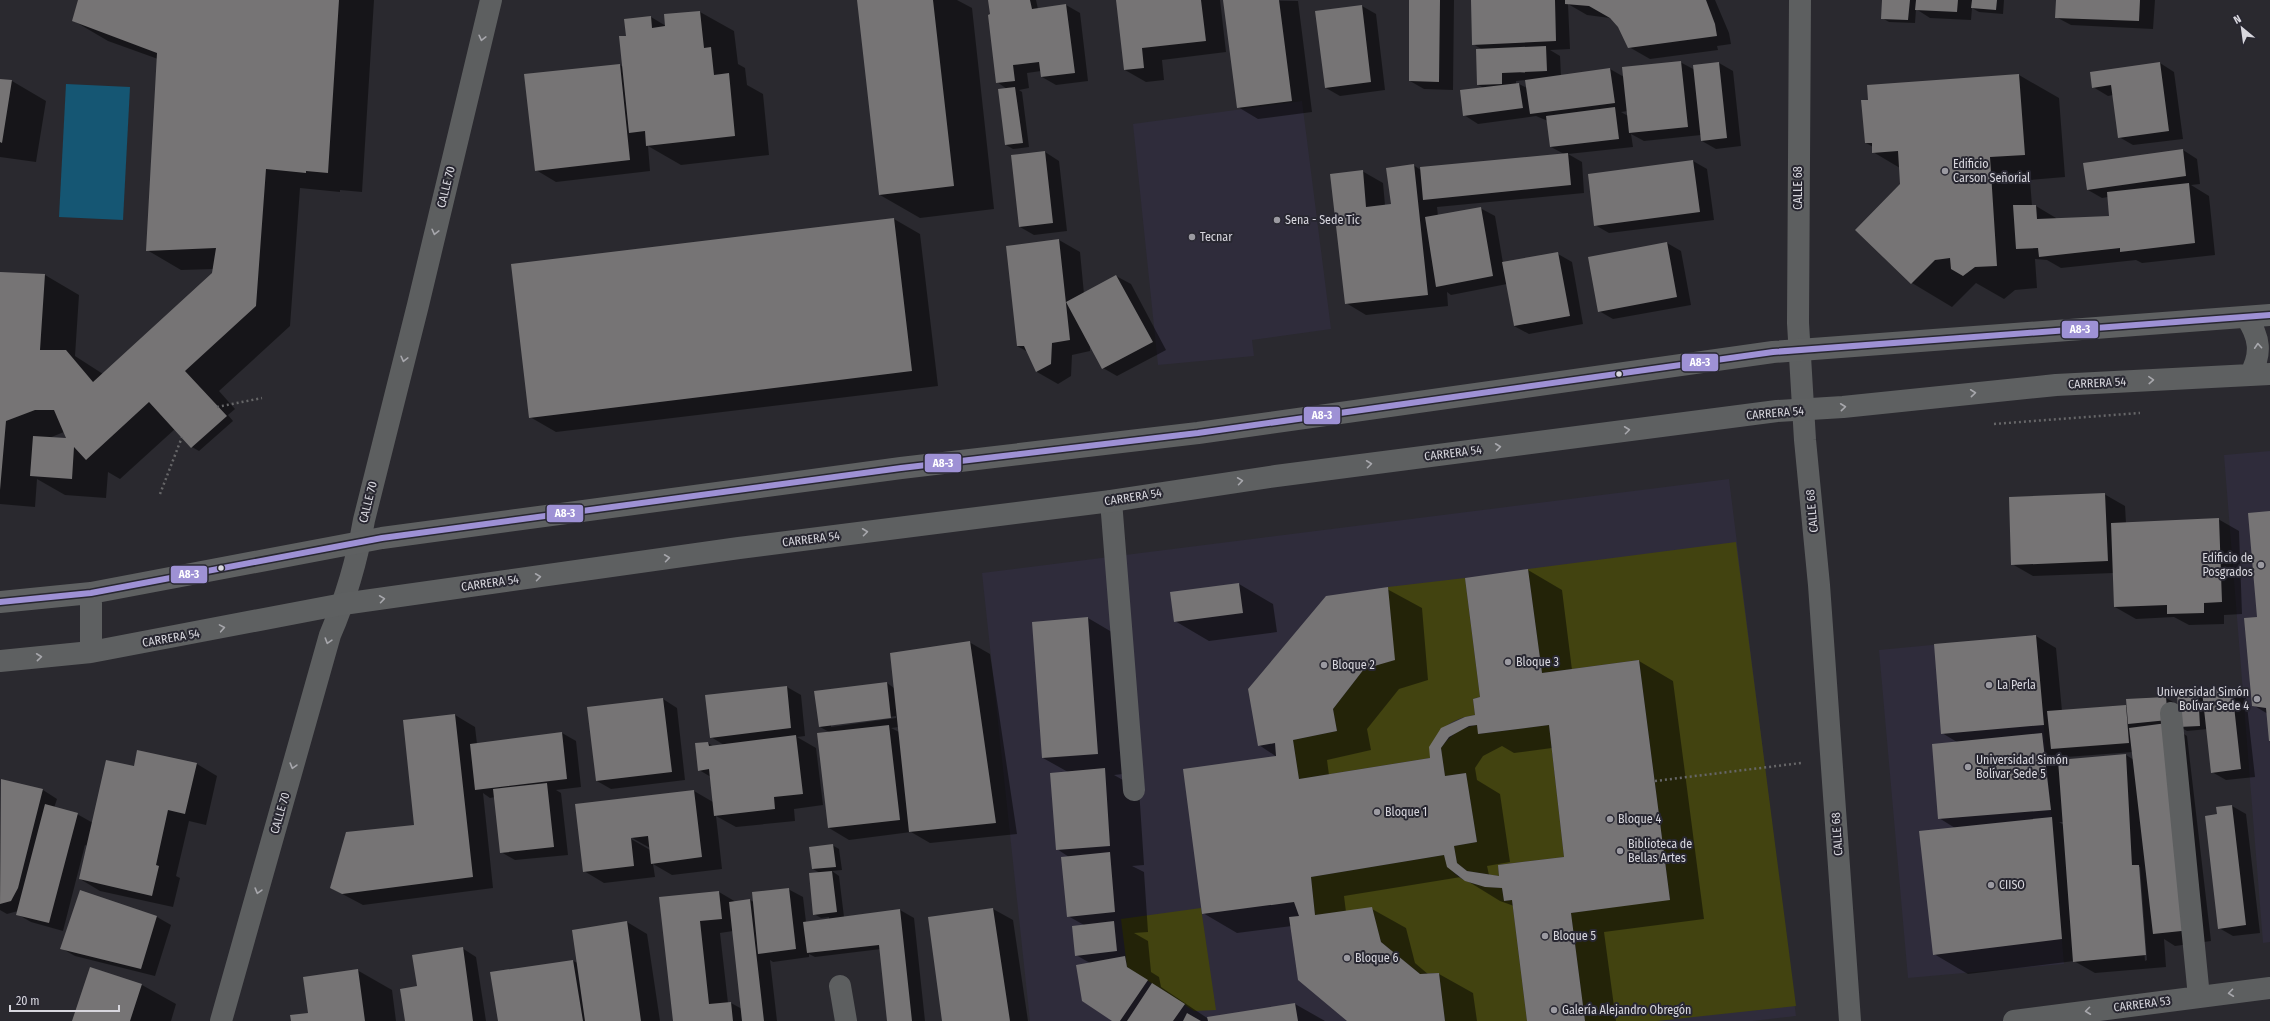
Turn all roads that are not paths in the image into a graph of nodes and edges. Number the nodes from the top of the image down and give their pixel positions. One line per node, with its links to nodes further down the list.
1 (491, 0): 9 (street, CALLE 70, one-way to 9)
2 (1800, 0): 5 (street, CALLE 68)
3 (2270, 315): 4 (main road)
4 (2246, 317): 5 (main road); 6 (main road, one-way to 4)
5 (1801, 350): 7 (street, CALLE 68); 9 (main road)
6 (2260, 375): 7 (main road, CARRERA 54, one-way to 6)
7 (1804, 410): 8 (main road, CARRERA 54, one-way to 7); 22 (street, CALLE 68)
8 (1111, 501): 12 (main road, CARRERA 54, one-way to 8); 16 (street)
9 (360, 542): 10 (main road); 12 (street, CALLE 70)
10 (91, 593): 11 (main road); 13 (main road)
11 (0, 602)
12 (343, 604): 13 (main road, CARRERA 54, one-way to 12); 20 (street, CALLE 70, one-way to 20)
13 (91, 652): 14 (main road, CARRERA 54, one-way to 13)
14 (0, 661)
15 (2171, 713): 19 (street)
16 (1134, 790)
17 (840, 986): 21 (street)
18 (2270, 988): 19 (street, CARRERA 53, one-way to 19)
19 (2199, 997): 23 (street, CARRERA 53, one-way to 23)
20 (221, 1021)
21 (846, 1021)
22 (1850, 1021)
23 (2014, 1021)

